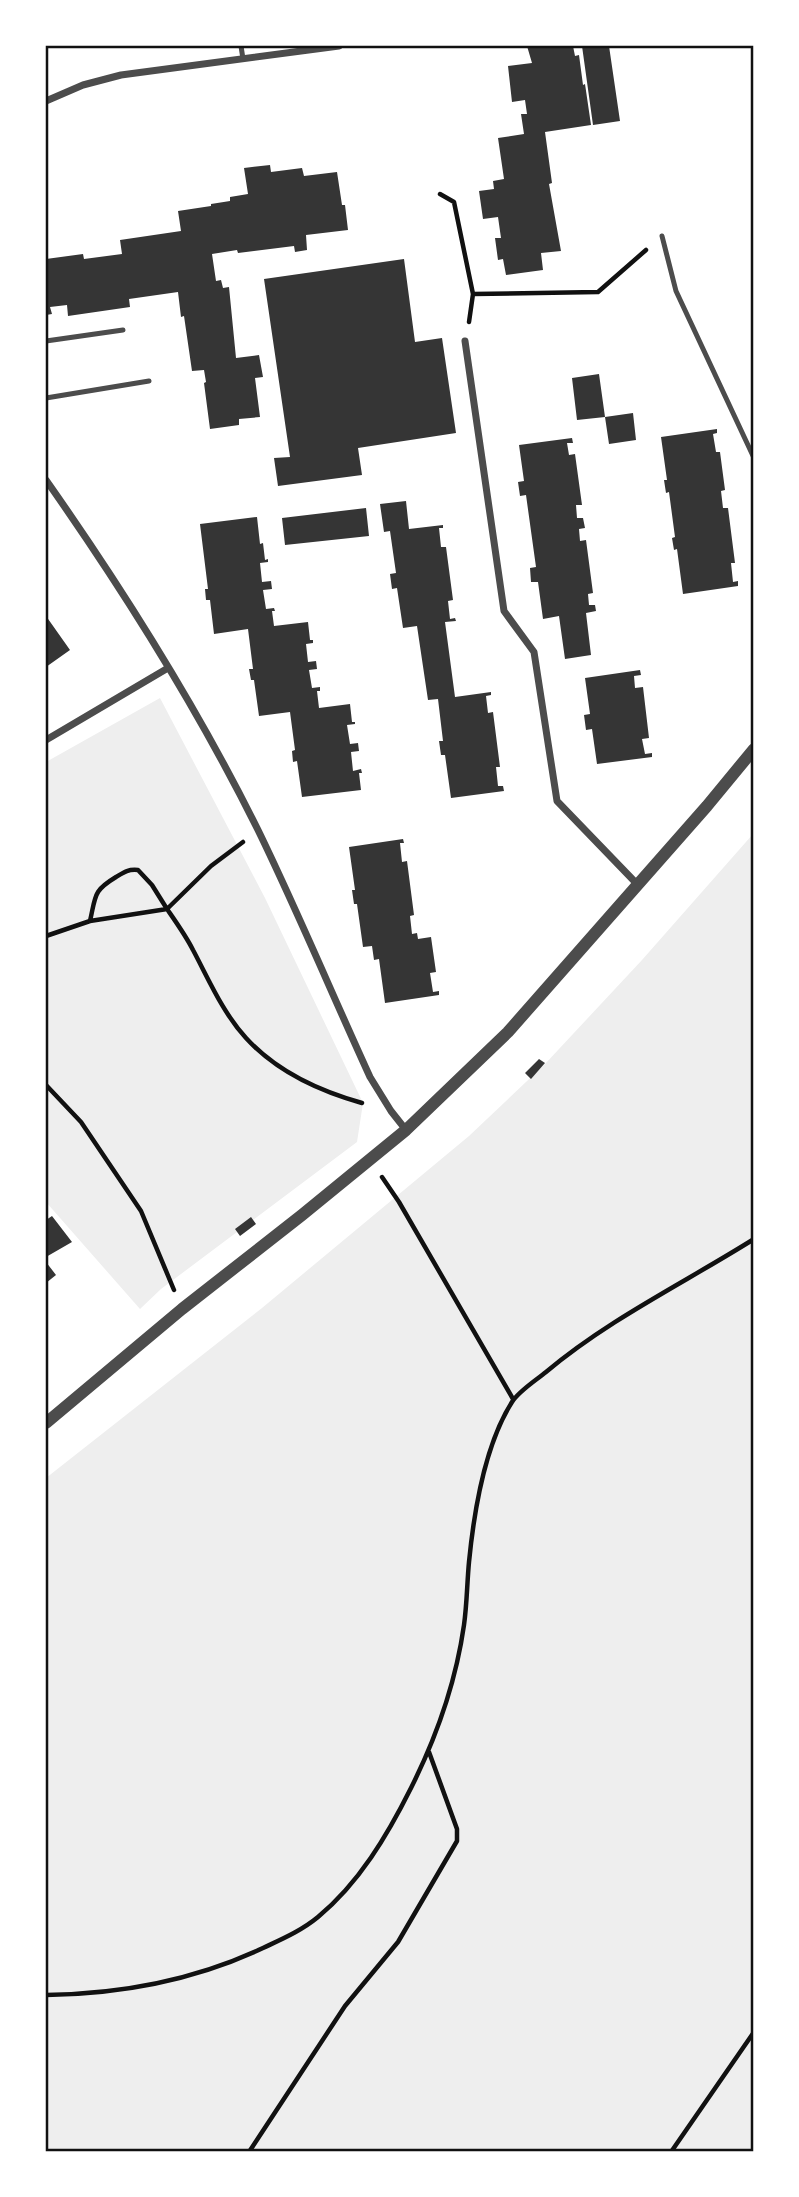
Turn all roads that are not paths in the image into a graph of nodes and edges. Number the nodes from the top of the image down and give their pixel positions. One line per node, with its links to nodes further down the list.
1 (241, 46): 3 (lane)
2 (339, 46): 3 (street)
3 (243, 59): 4 (street)
4 (46, 101)
5 (662, 236): 11 (lane)
6 (123, 330): 7 (lane)
7 (46, 341)
8 (465, 341): 16 (street)
9 (149, 381): 10 (lane)
10 (46, 398)
11 (754, 458)
12 (46, 480): 13 (street)
13 (168, 668): 14 (street); 17 (street)
14 (46, 740)
15 (754, 749): 16 (street)
16 (638, 885): 17 (street)
17 (406, 1129): 18 (street)
18 (46, 1423)

